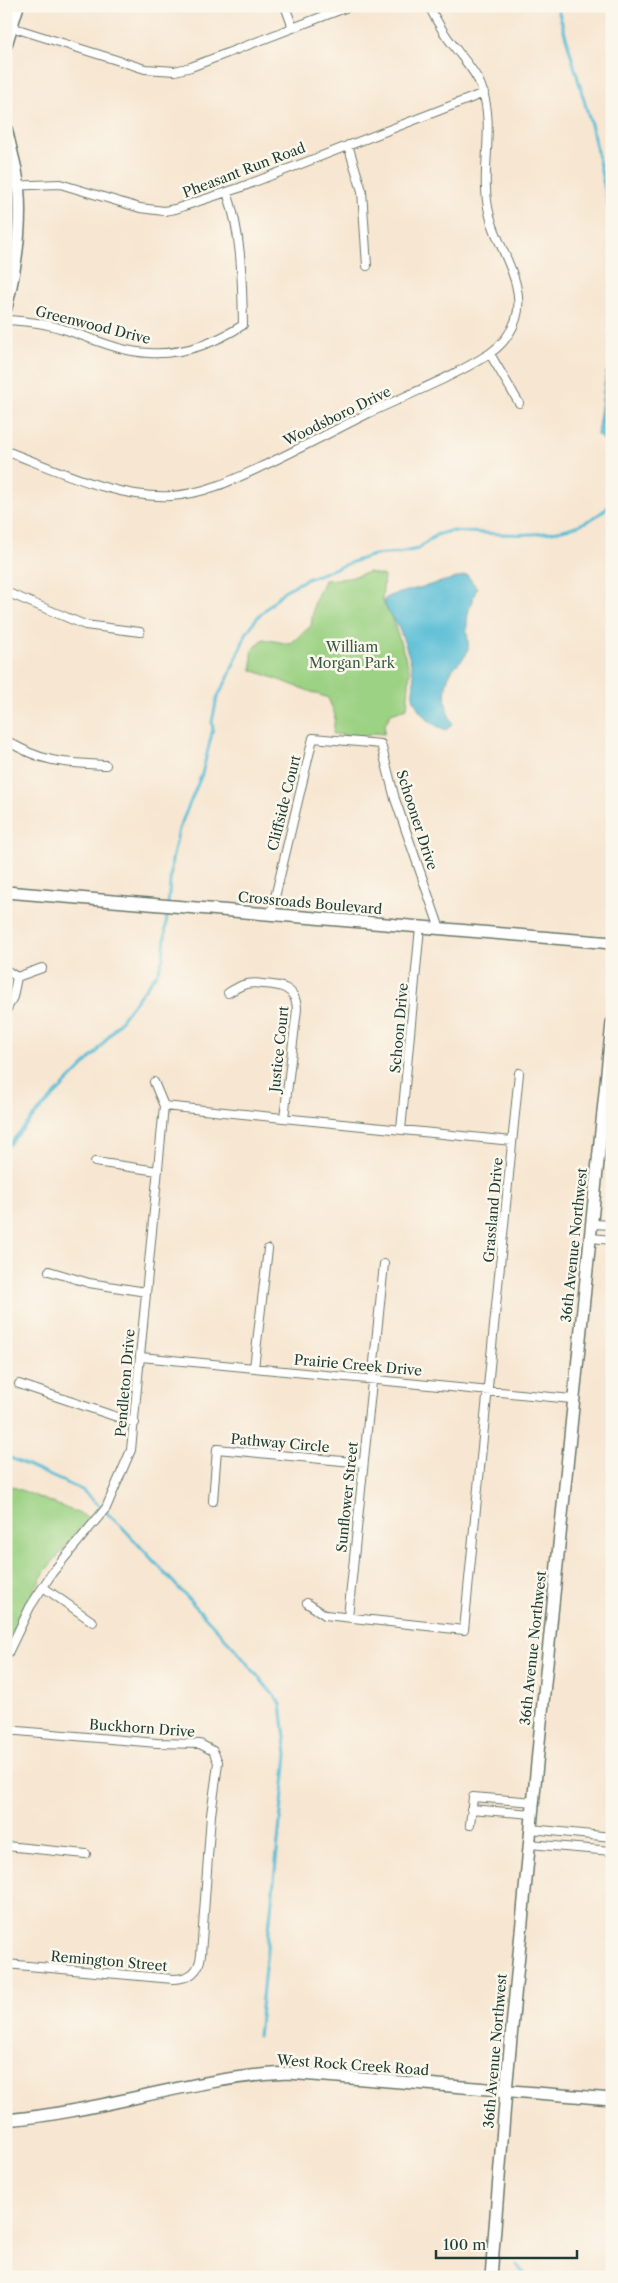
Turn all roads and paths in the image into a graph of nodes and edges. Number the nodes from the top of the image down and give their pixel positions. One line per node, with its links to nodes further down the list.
1 (18, 6): 5 (main road)
2 (285, 6): 6 (street)
3 (350, 6): 6 (street)
4 (429, 6): 8 (street)
5 (9, 26): 6 (street); 7 (main road)
6 (293, 28)
7 (6, 45)
8 (484, 93): 10 (street, Pheasant Run Road); 16 (street, Woodsboro Drive)
9 (6, 128): 11 (main road)
10 (348, 144): 12 (street, Pheasant Run Road); 13 (street)
11 (12, 186): 12 (street, Pheasant Run Road); 14 (main road)
12 (227, 192): 15 (street, Greenwood Drive)
13 (368, 266)
14 (6, 308)
15 (6, 320)
16 (490, 354): 17 (street); 18 (street, Woodsboro Drive)
17 (519, 403)
18 (6, 450)
19 (6, 592): 20 (street)
20 (140, 632)
21 (6, 740): 23 (street)
22 (355, 742): 25 (street, Cliffside Court); 27 (street, Schooner Drive)
23 (106, 765)
24 (6, 892): 25 (main road, Crossroads Boulevard)
25 (271, 914): 26 (main road, Crossroads Boulevard)
26 (420, 927): 27 (main road, Crossroads Boulevard); 39 (street, Schoon Drive)
27 (440, 929): 28 (main road, Crossroads Boulevard)
28 (612, 943)
29 (42, 968): 31 (street)
30 (6, 970): 31 (street)
31 (17, 977): 33 (street)
32 (228, 993): 38 (street, Justice Court)
33 (6, 1011)
34 (612, 1023): 43 (main road, 36th Avenue Northwest)
35 (519, 1073): 40 (street)
36 (154, 1082): 37 (street)
37 (164, 1106): 38 (street, Grassland Drive); 42 (street, Pendleton Drive)
38 (284, 1118): 39 (street, Grassland Drive)
39 (401, 1130): 40 (street, Grassland Drive)
40 (512, 1141): 55 (street, Grassland Drive)
41 (95, 1162): 42 (street)
42 (158, 1171): 50 (street, Pendleton Drive)
43 (593, 1224): 44 (street); 45 (main road, 36th Avenue Northwest)
44 (612, 1225)
45 (591, 1238): 46 (street); 56 (main road, 36th Avenue Northwest)
46 (612, 1240)
47 (268, 1249): 52 (street)
48 (384, 1264): 53 (street, Sunflower Street)
49 (49, 1271): 50 (street)
50 (146, 1292): 51 (street, Pendleton Drive)
51 (141, 1357): 52 (street, Prairie Creek Drive); 57 (street, Pendleton Drive)
52 (254, 1368): 53 (street, Prairie Creek Drive)
53 (371, 1379): 55 (street, Prairie Creek Drive); 58 (street, Sunflower Street)
54 (20, 1384): 57 (street)
55 (488, 1390): 56 (street, Prairie Creek Drive); 62 (street, Grassland Drive)
56 (572, 1399): 66 (main road, 36th Avenue Northwest)
57 (135, 1423): 60 (street, Pendleton Drive)
58 (363, 1463): 59 (street, Pathway Circle); 62 (street, Sunflower Street)
59 (213, 1501)
60 (43, 1587): 63 (street); 64 (street, Pendleton Drive)
61 (307, 1603): 62 (street)
62 (348, 1617)
63 (93, 1622)
64 (6, 1657)
65 (6, 1730): 76 (street, Buckhorn Drive)
66 (534, 1802): 67 (street); 68 (main road, 36th Avenue Northwest)
67 (471, 1809): 68 (street); 69 (street)
68 (532, 1814): 70 (main road, 36th Avenue Northwest)
69 (470, 1825)
70 (531, 1829): 71 (street); 72 (main road, 36th Avenue Northwest)
71 (612, 1837)
72 (530, 1844): 74 (street); 78 (main road, 36th Avenue Northwest)
73 (6, 1846): 75 (street)
74 (612, 1851)
75 (86, 1854)
76 (200, 1961): 77 (street, Remington Street)
77 (6, 1964)
78 (506, 2091): 79 (main road, West Rock Creek Road); 80 (main road, West Rock Creek Road); 81 (main road, 36th Avenue Northwest)
79 (612, 2099)
80 (6, 2120)
81 (491, 2277)

